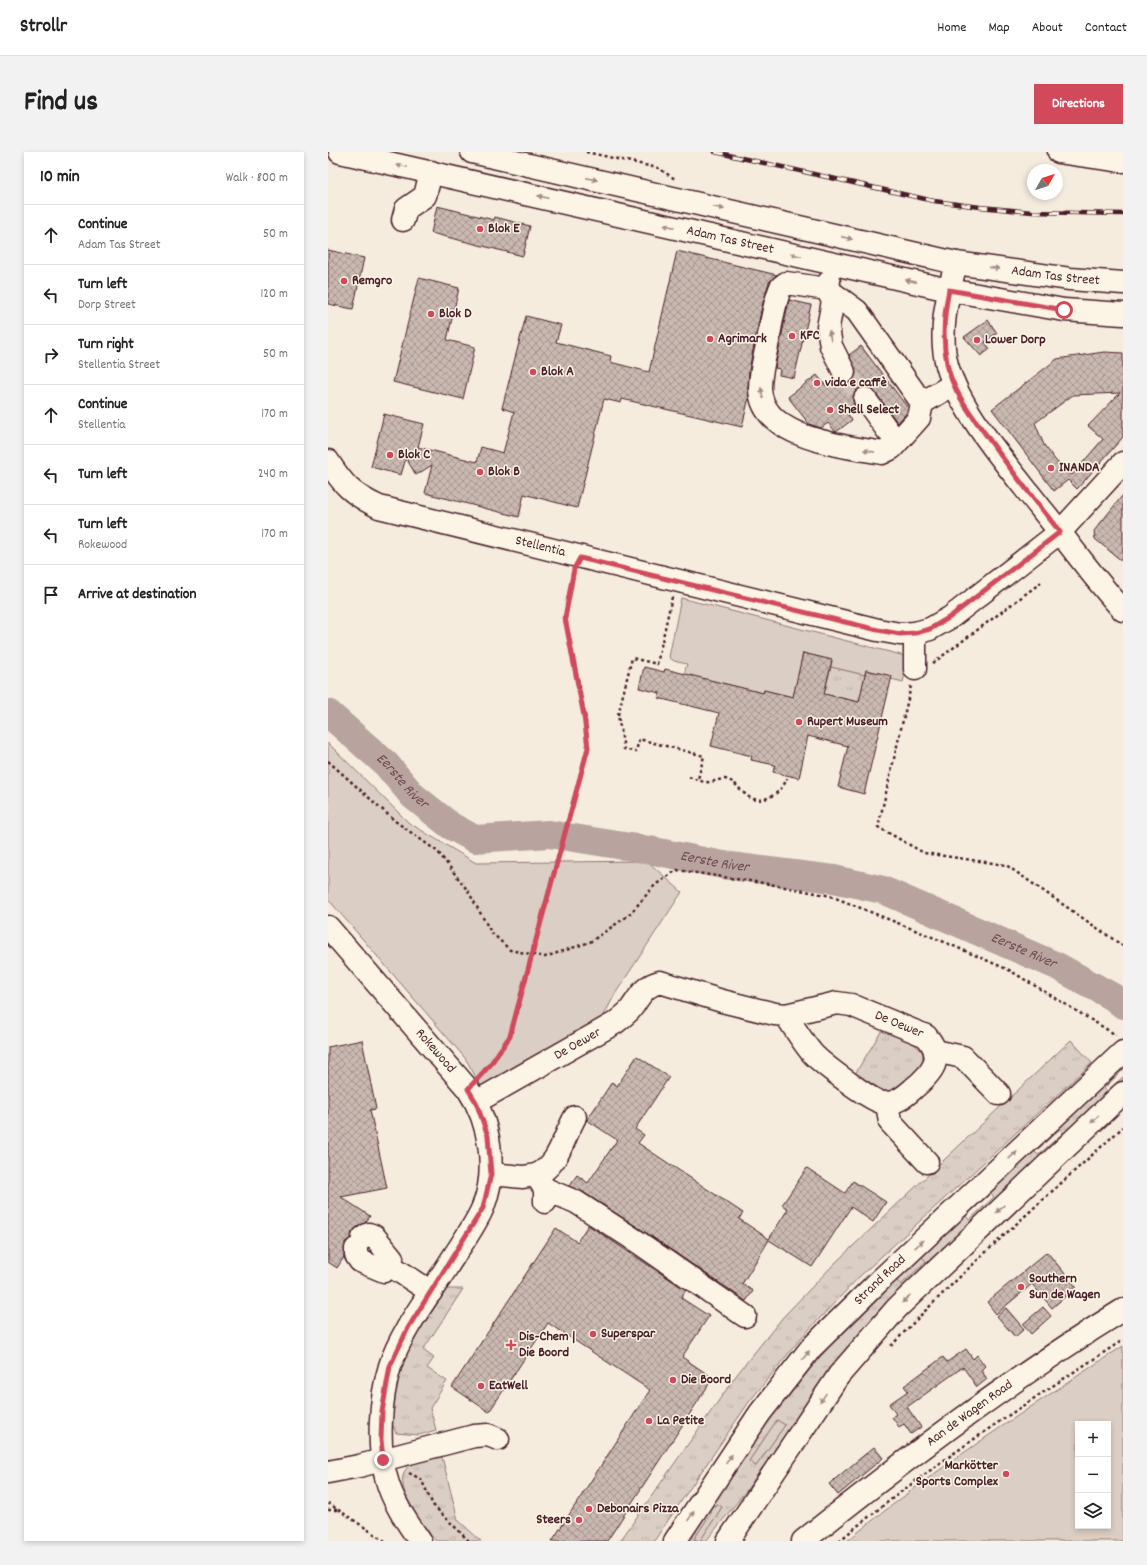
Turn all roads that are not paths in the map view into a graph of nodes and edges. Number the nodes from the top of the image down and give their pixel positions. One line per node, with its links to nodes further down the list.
1 (340, 152): 5 (street, Adam Tas Street, one-way to 1)
2 (472, 152): 7 (street, Adam Tas Street, one-way to 7)
3 (1059, 152): 4 (street)
4 (1123, 161)
5 (431, 172): 6 (street); 8 (street, Adam Tas Street, one-way to 5)
6 (403, 220)
7 (956, 263): 9 (street, Adam Tas Street, one-way to 9); 10 (street)
8 (834, 264): 10 (street, Adam Tas Street, one-way to 8); 11 (street)
9 (1123, 283)
10 (949, 290): 12 (street, Adam Tas Street); 14 (street)
11 (830, 295): 13 (street, one-way to 11); 16 (street); 17 (street, one-way to 11)
12 (1123, 314)
13 (844, 372)
14 (954, 384): 16 (street); 20 (street)
15 (865, 399): 17 (street)
16 (921, 410): 17 (street)
17 (902, 438)
18 (328, 461): 22 (street, Stellentia)
19 (1123, 463): 20 (street, Stellentia)
20 (1060, 532): 21 (street); 22 (street, Stellentia)
21 (1123, 610)
22 (915, 633): 23 (street)
23 (915, 669)
24 (328, 927): 30 (street, Rokewood)
25 (786, 1015): 27 (street, De Oewer); 30 (street, De Oewer); 31 (street)
26 (1120, 1044): 44 (street, Strand Road, one-way to 26)
27 (935, 1051): 29 (street); 31 (street, De Oewer)
28 (1123, 1093): 45 (street, one-way to 45)
29 (999, 1094)
30 (472, 1095): 34 (street, Rokewood)
31 (886, 1103): 33 (street)
32 (575, 1117): 35 (street)
33 (927, 1162)
34 (491, 1174): 35 (street); 37 (street, Rokewood)
35 (542, 1189): 39 (street)
36 (359, 1243): 37 (street)
37 (432, 1292): 41 (street, Rokewood)
38 (1123, 1310): 46 (street, Aan de Wagen Road)
39 (745, 1316)
40 (498, 1439): 41 (street)
41 (383, 1460): 42 (street); 43 (street, Rokewood)
42 (328, 1472)
43 (420, 1541)
44 (675, 1541)
45 (728, 1541)
46 (803, 1541)

